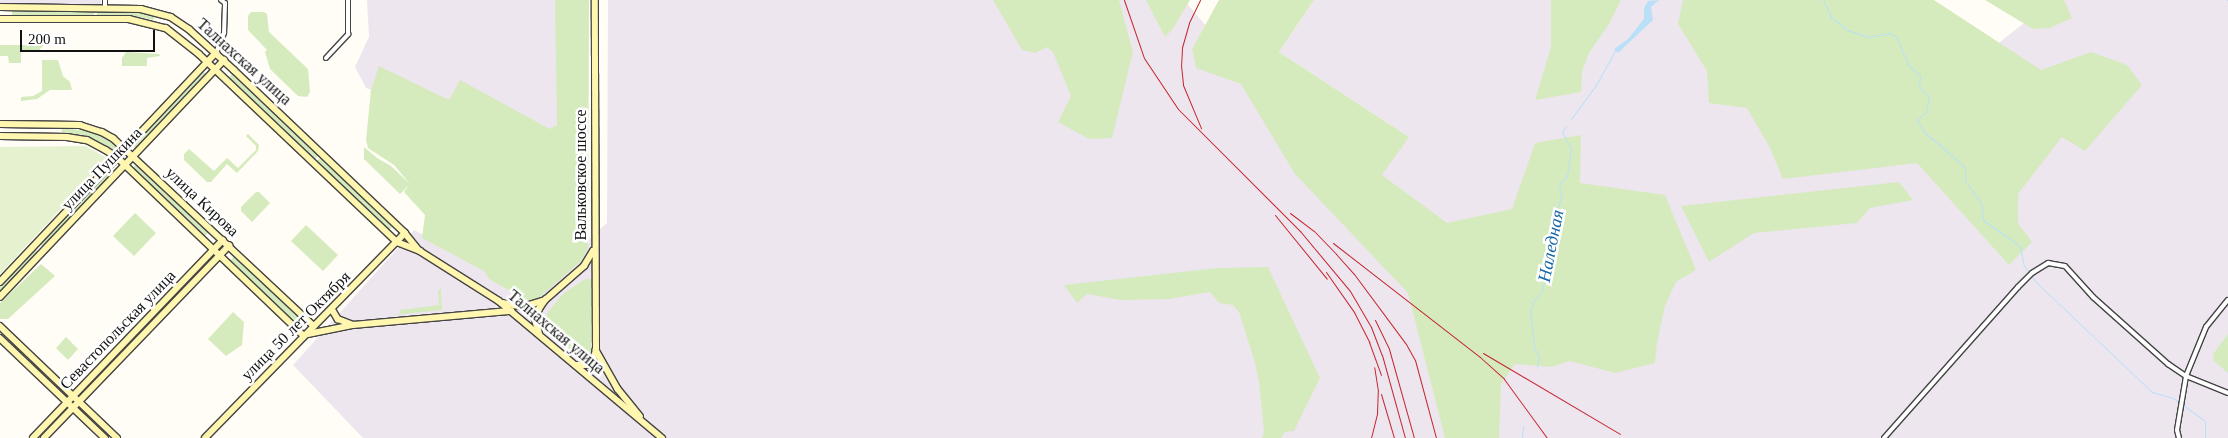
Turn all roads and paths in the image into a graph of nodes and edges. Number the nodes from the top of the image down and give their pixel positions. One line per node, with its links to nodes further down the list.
1 (105, 0): 6 (street)
2 (221, 0): 10 (street)
3 (348, 0): 11 (street)
4 (595, 0): 27 (street, Вальковское шоссе)
5 (0, 7): 6 (street, Талнахская улица)
6 (105, 7): 7 (street, Талнахская улица)
7 (166, 15): 9 (street); 10 (street, Талнахская улица)
8 (0, 20): 9 (street, Талнахская улица)
9 (161, 26): 13 (street, Талнахская улица)
10 (216, 53): 12 (street, Талнахская улица); 13 (street, улица Пушкина)
11 (326, 58)
12 (224, 60): 14 (street, улица Пушкина); 23 (street, Талнахская улица)
13 (208, 62): 14 (street, Талнахская улица); 19 (street, улица Пушкина)
14 (216, 70): 20 (street, улица Пушкина); 25 (street, Талнахская улица)
15 (0, 124): 16 (street, улица Кирова)
16 (58, 124): 18 (street); 19 (street, улица Кирова)
17 (0, 136): 18 (street, улица Кирова)
18 (58, 136): 21 (street, улица Кирова)
19 (126, 149): 20 (street, улица Кирова); 21 (street, улица Пушкина)
20 (134, 156): 22 (street, улица Пушкина); 24 (street, улица Кирова)
21 (118, 158): 22 (street, улица Кирова); 33 (street, улица Пушкина)
22 (125, 165): 28 (street, улица Кирова); 34 (street, улица Пушкина)
23 (405, 233): 25 (street, улица 50 лет Октября); 29 (street, Талнахская улица)
24 (223, 240): 26 (street, улица Кирова); 28 (street, Севастопольская улица)
25 (397, 242): 29 (street, Талнахская улица); 38 (street, улица 50 лет Октября)
26 (229, 246): 30 (street, Севастопольская улица); 44 (street, улица Кирова)
27 (594, 247): 31 (street); 32 (street, Вальковское шоссе)
28 (214, 250): 30 (street, улица Кирова); 39 (street, Севастопольская улица)
29 (420, 251): 37 (street, Талнахская улица)
30 (220, 256): 41 (street, Севастопольская улица); 46 (street, улица Кирова)
31 (578, 271): 32 (street); 35 (street)
32 (595, 280): 50 (street, Вальковское шоссе)
33 (0, 282)
34 (0, 296)
35 (545, 300): 37 (street); 45 (street)
36 (2228, 300): 52 (street)
37 (499, 301): 40 (street, Талнахская улица)
38 (332, 309): 42 (street); 44 (street, улица 50 лет Октября)
39 (155, 311): 41 (street); 47 (street, Севастопольская улица)
40 (511, 311): 42 (street); 45 (street, Талнахская улица)
41 (161, 317): 49 (street, Севастопольская улица)
42 (353, 324): 46 (street)
43 (0, 326): 54 (street)
44 (314, 326): 46 (street, улица 50 лет Октября)
45 (539, 335): 51 (street, Талнахская улица)
46 (304, 336): 63 (street, улица 50 лет Октября)
47 (130, 337): 49 (street); 54 (street, Севастопольская улица)
48 (0, 338): 55 (street)
49 (136, 343): 56 (street, Севастопольская улица)
50 (596, 350): 51 (street, Вальковское шоссе); 58 (street, Вальковское шоссе)
51 (579, 368): 58 (street, Талнахская улица)
52 (2186, 376): 53 (street); 65 (street); 66 (street)
53 (2228, 393)
54 (73, 396): 55 (street, Севастопольская улица); 56 (street)
55 (67, 402): 57 (street); 59 (street, Севастопольская улица)
56 (79, 402): 57 (street, Севастопольская улица); 62 (street)
57 (73, 408): 60 (street, Севастопольская улица); 61 (street)
58 (646, 424): 64 (street)
59 (33, 438)
60 (44, 438)
61 (105, 438)
62 (117, 438)
63 (205, 438)
64 (662, 438)
65 (1884, 438)
66 (2178, 438)

